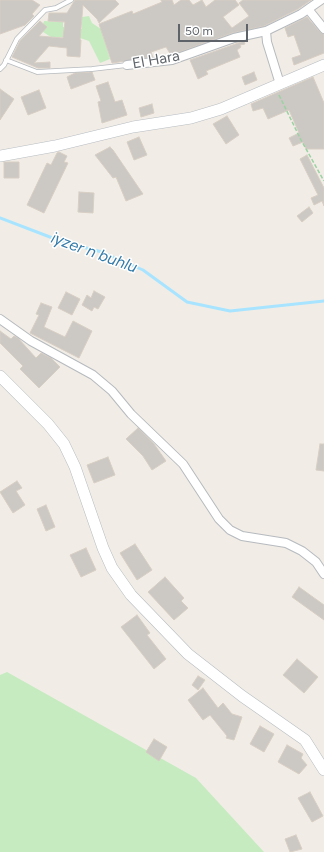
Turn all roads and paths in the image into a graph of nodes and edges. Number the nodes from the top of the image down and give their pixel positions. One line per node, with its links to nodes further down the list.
1 (71, 0): 6 (lane)
2 (320, 0): 3 (street, El Hara)
3 (308, 9): 4 (street); 5 (street, El Hara)
4 (324, 29)
5 (266, 32): 8 (street, El Hara); 10 (street)
6 (6, 60): 8 (lane, El Hara); 9 (lane)
7 (324, 65): 10 (main road)
8 (127, 66)
9 (0, 69)
10 (277, 85): 11 (main road); 12 (path)
11 (0, 156)
12 (324, 181)
13 (0, 319): 15 (street)
14 (0, 376): 16 (main road)
15 (324, 574)
16 (324, 770)

